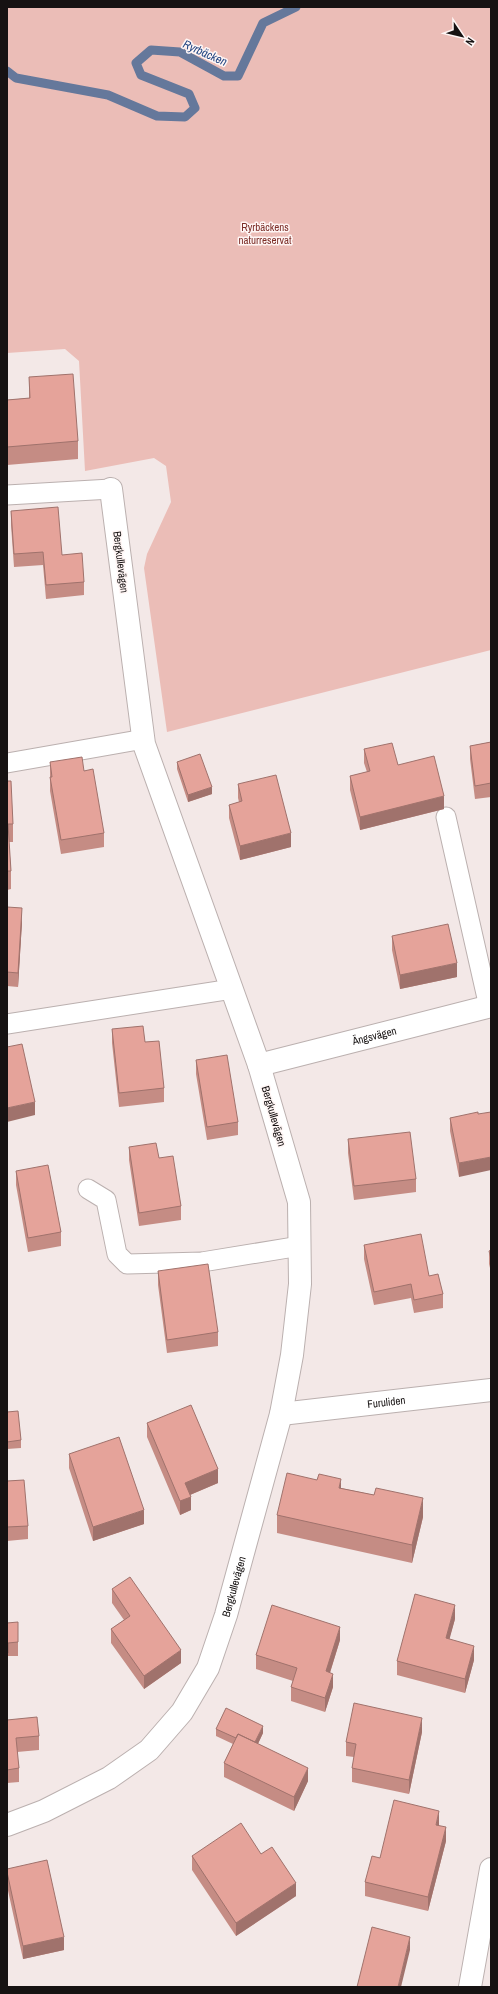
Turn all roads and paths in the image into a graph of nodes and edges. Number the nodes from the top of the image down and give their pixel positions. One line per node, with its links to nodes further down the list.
1 (111, 489): 2 (lane, Bergkullevägen); 3 (street, Bergkullevägen)
2 (7, 495)
3 (144, 739): 4 (lane); 6 (street, Bergkullevägen)
4 (7, 763)
5 (446, 817): 7 (lane, Ängsvägen)
6 (232, 989): 8 (lane); 9 (street, Bergkullevägen)
7 (490, 1007): 9 (street, Ängsvägen)
8 (7, 1024)
9 (259, 1066): 11 (street, Bergkullevägen)
10 (88, 1189): 11 (lane)
11 (300, 1246): 13 (street, Bergkullevägen)
12 (491, 1390): 13 (street, Furuliden)
13 (281, 1414): 14 (street, Bergkullevägen)
14 (7, 1825)
15 (491, 1869): 16 (street)
16 (470, 1987)

